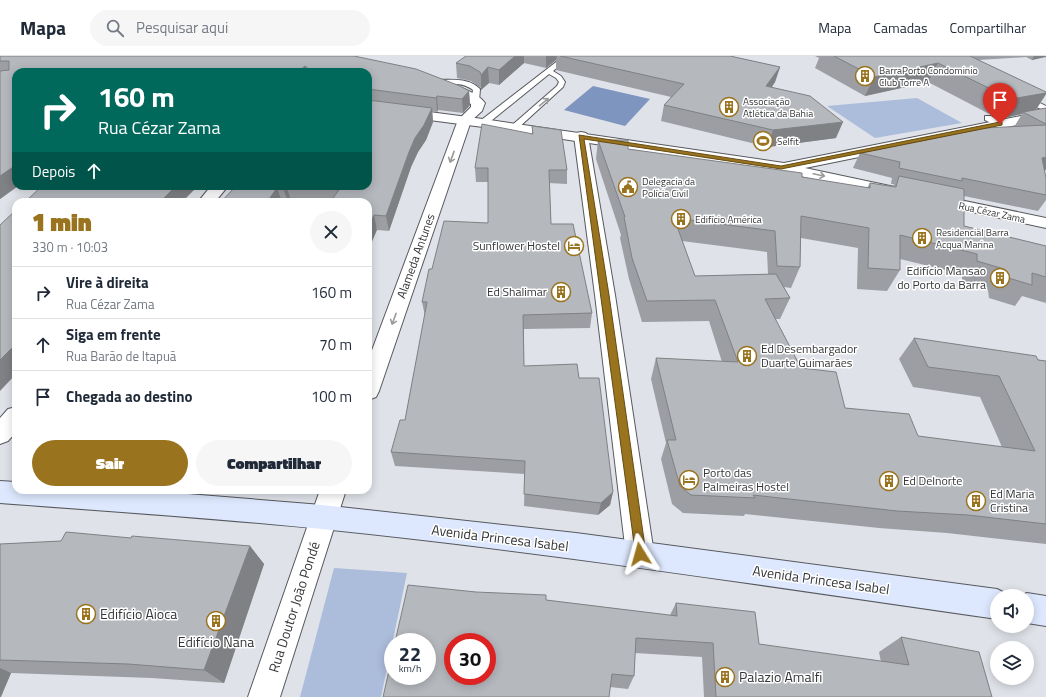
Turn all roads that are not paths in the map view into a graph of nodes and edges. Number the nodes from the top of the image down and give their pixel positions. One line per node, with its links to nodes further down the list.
1 (568, 56): 2 (lane)
2 (549, 72): 9 (lane); 10 (lane, one-way to 2)
3 (419, 77): 8 (street)
4 (1018, 96): 6 (lane)
5 (372, 108): 8 (street, Rua Cézar Zama)
6 (1046, 109)
7 (1046, 114): 12 (street)
8 (465, 120): 9 (street, Rua Cézar Zama); 16 (street, Alameda Antunes, one-way to 16)
9 (483, 123): 10 (street, Rua Cézar Zama)
10 (514, 127): 11 (street, Rua Cézar Zama)
11 (581, 136): 12 (street, Rua Cézar Zama); 24 (street)
12 (781, 168): 15 (street, Rua Cézar Zama, one-way to 15)
13 (216, 190): 14 (street)
14 (210, 198)
15 (1046, 223)
16 (372, 380)
17 (12, 420): 18 (street)
18 (0, 434)
19 (0, 492): 20 (main road, Avenida Princesa Isabel)
20 (12, 493)
21 (31, 494): 23 (main road, Avenida Princesa Isabel)
22 (332, 494): 23 (street)
23 (324, 518): 24 (main road, Avenida Princesa Isabel); 28 (street, Rua Doutor João Pondé)
24 (640, 554): 25 (main road, Avenida Princesa Isabel)
25 (990, 603)
26 (1034, 609): 27 (main road)
27 (1046, 611)
28 (264, 697)

